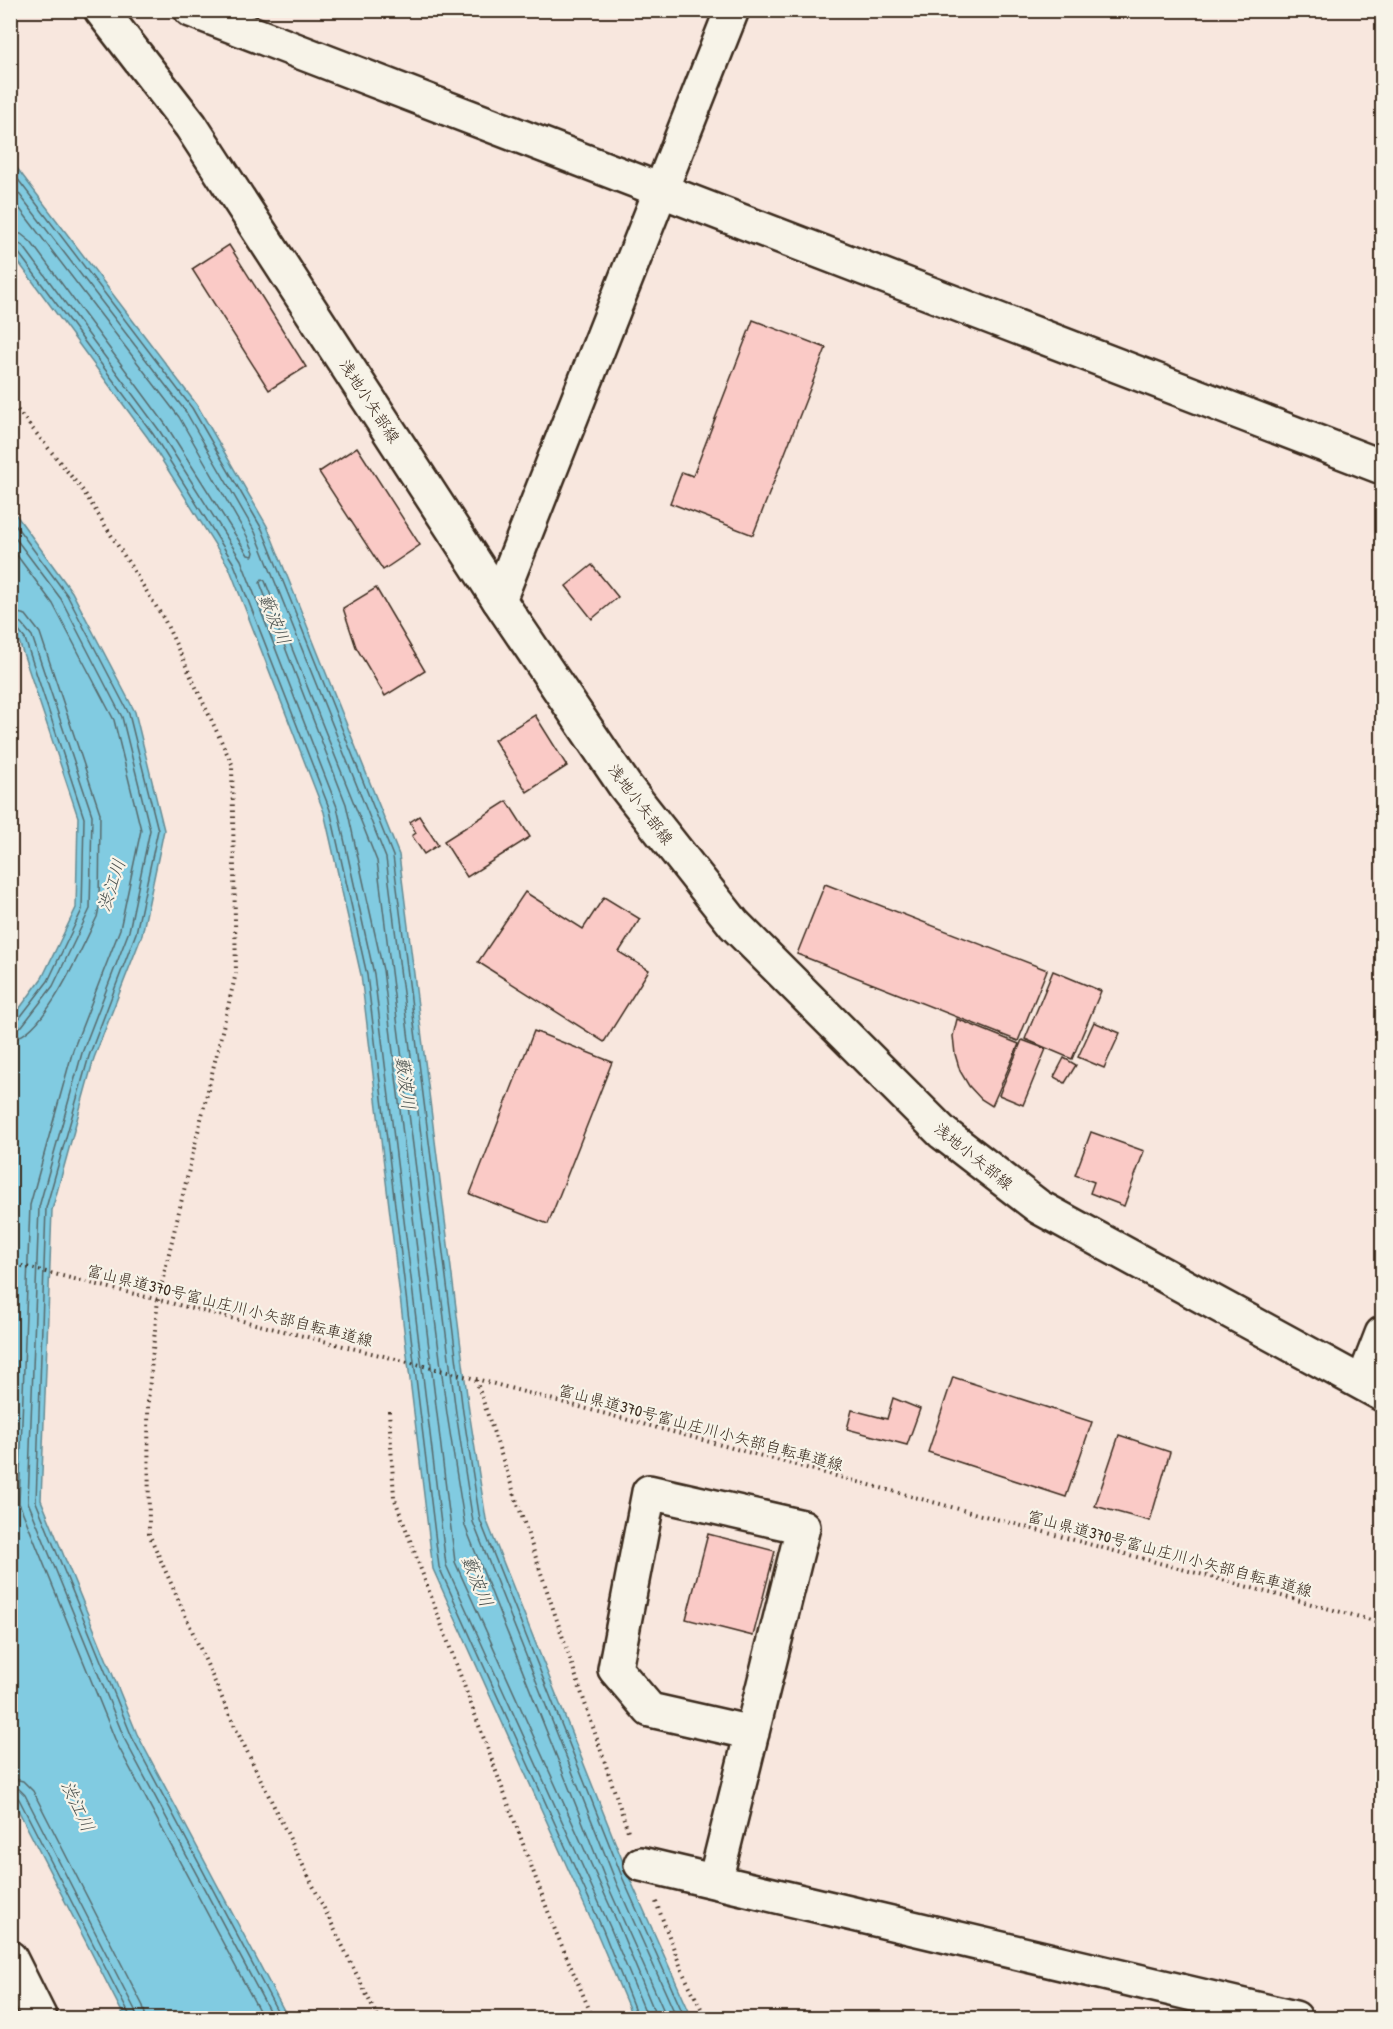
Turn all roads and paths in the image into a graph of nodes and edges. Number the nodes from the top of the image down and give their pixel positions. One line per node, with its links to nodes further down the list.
1 (101, 10): 7 (street, 浅地小矢部線)
2 (191, 10): 4 (street)
3 (732, 10): 4 (street)
4 (661, 191): 6 (street); 7 (street)
5 (10, 401): 9 (path)
6 (1383, 467)
7 (499, 600): 12 (street, 浅地小矢部線)
8 (10, 1263): 9 (path, 富山県道370号富山庄川小矢部自転車道線)
9 (158, 1299): 11 (path, 富山県道370号富山庄川小矢部自転車道線); 20 (path)
10 (1383, 1334): 12 (street)
11 (476, 1379): 14 (path, 富山県道370号富山庄川小矢部自転車道線); 16 (path)
12 (1373, 1389)
13 (388, 1412): 21 (path)
14 (1383, 1623)
15 (752, 1733): 15 (street); 17 (street)
16 (641, 1864): 17 (street); 22 (path)
17 (715, 1881): 23 (street)
18 (10, 1958): 19 (street)
19 (40, 2019)
20 (378, 2019)
21 (593, 2019)
22 (706, 2019)
23 (1294, 2019)

